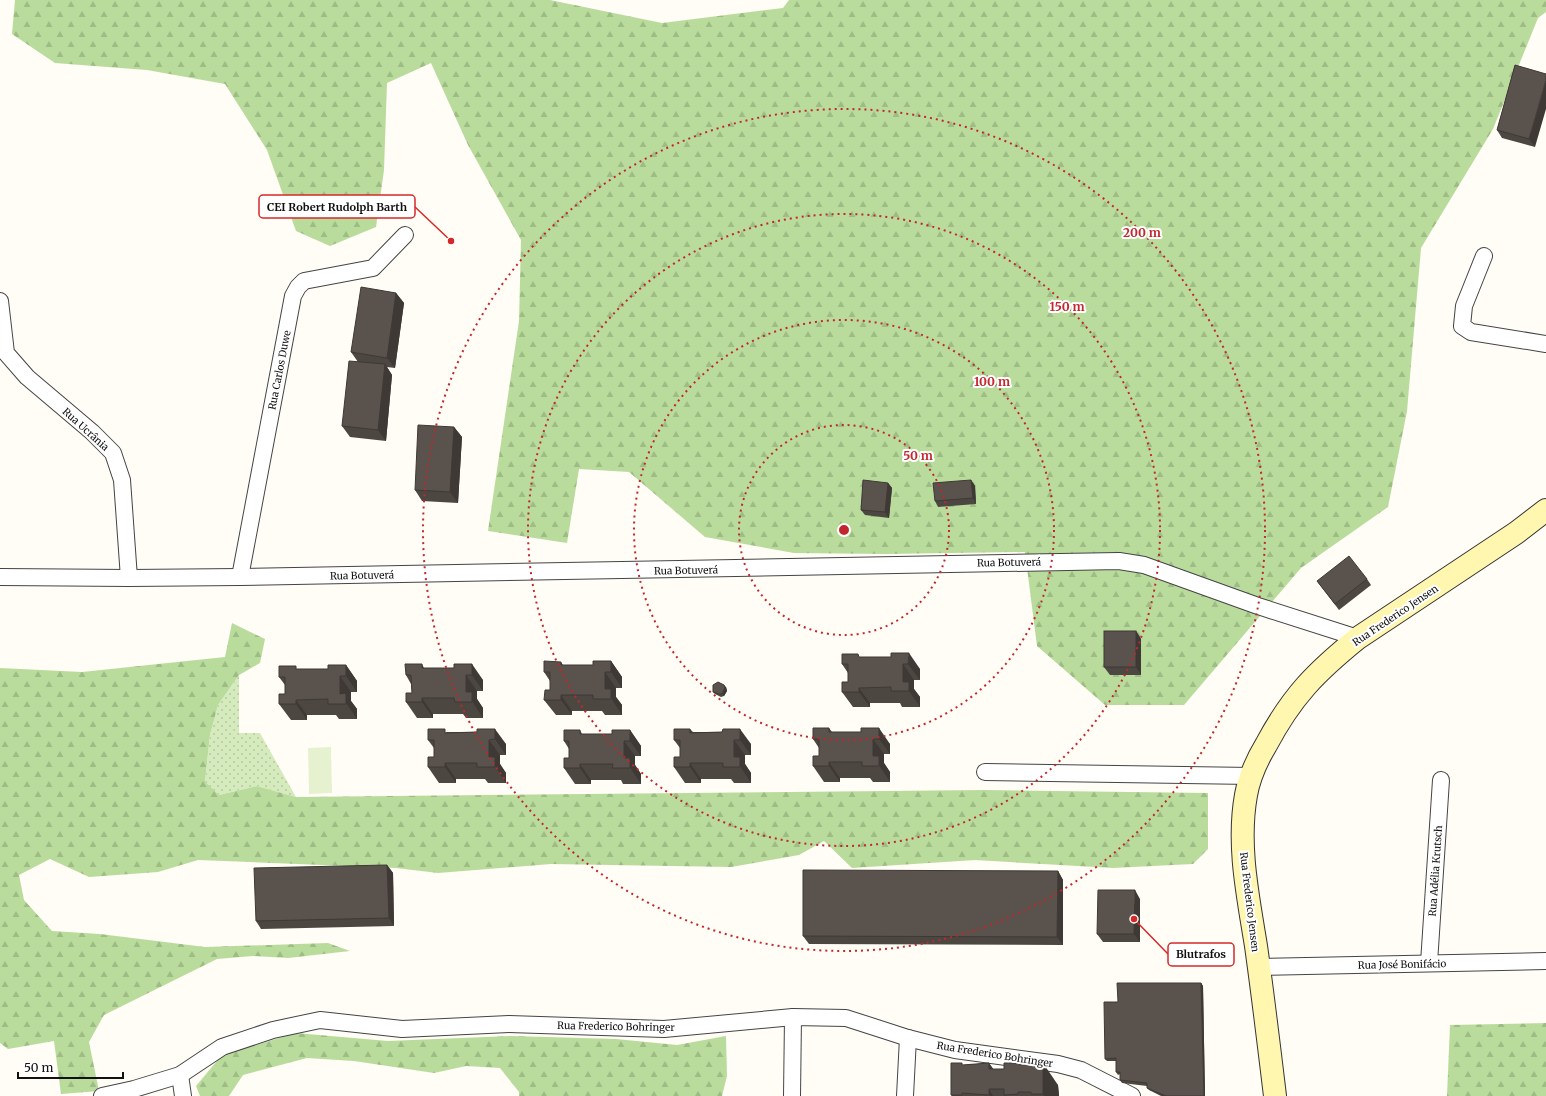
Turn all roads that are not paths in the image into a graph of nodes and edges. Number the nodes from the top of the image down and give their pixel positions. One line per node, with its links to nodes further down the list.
1 (405, 235): 7 (street, Rua Carlos Duwe)
2 (1484, 256): 4 (street)
3 (0, 301): 8 (street, Rua Ucrânia)
4 (1546, 344)
5 (1546, 510): 9 (main road, Rua Frederico Jensen)
6 (0, 577): 8 (street, Rua Botuverá)
7 (240, 577): 8 (street, Rua Botuverá); 9 (street, Rua Botuverá)
8 (129, 578)
9 (1358, 638): 11 (main road, Rua Frederico Jensen)
10 (985, 772): 11 (street)
11 (1252, 776): 15 (main road, Rua Frederico Jensen)
12 (1442, 780): 14 (street, Rua Adélia Krutsch)
13 (1546, 961): 14 (street, Rua José Bonifácio)
14 (1429, 963): 15 (street, Rua José Bonifácio)
15 (1259, 967): 24 (main road, Rua Frederico Jensen)
16 (793, 1018): 17 (street, Rua Frederico Bohringer); 18 (street, Rua Frederico Bohringer); 21 (street)
17 (908, 1038): 22 (street); 23 (street, Rua Frederico Bohringer)
18 (180, 1075): 19 (street, Rua Frederico Bohringer); 20 (street)
19 (102, 1096)
20 (183, 1096)
21 (792, 1096)
22 (905, 1096)
23 (1132, 1096)
24 (1276, 1096)

